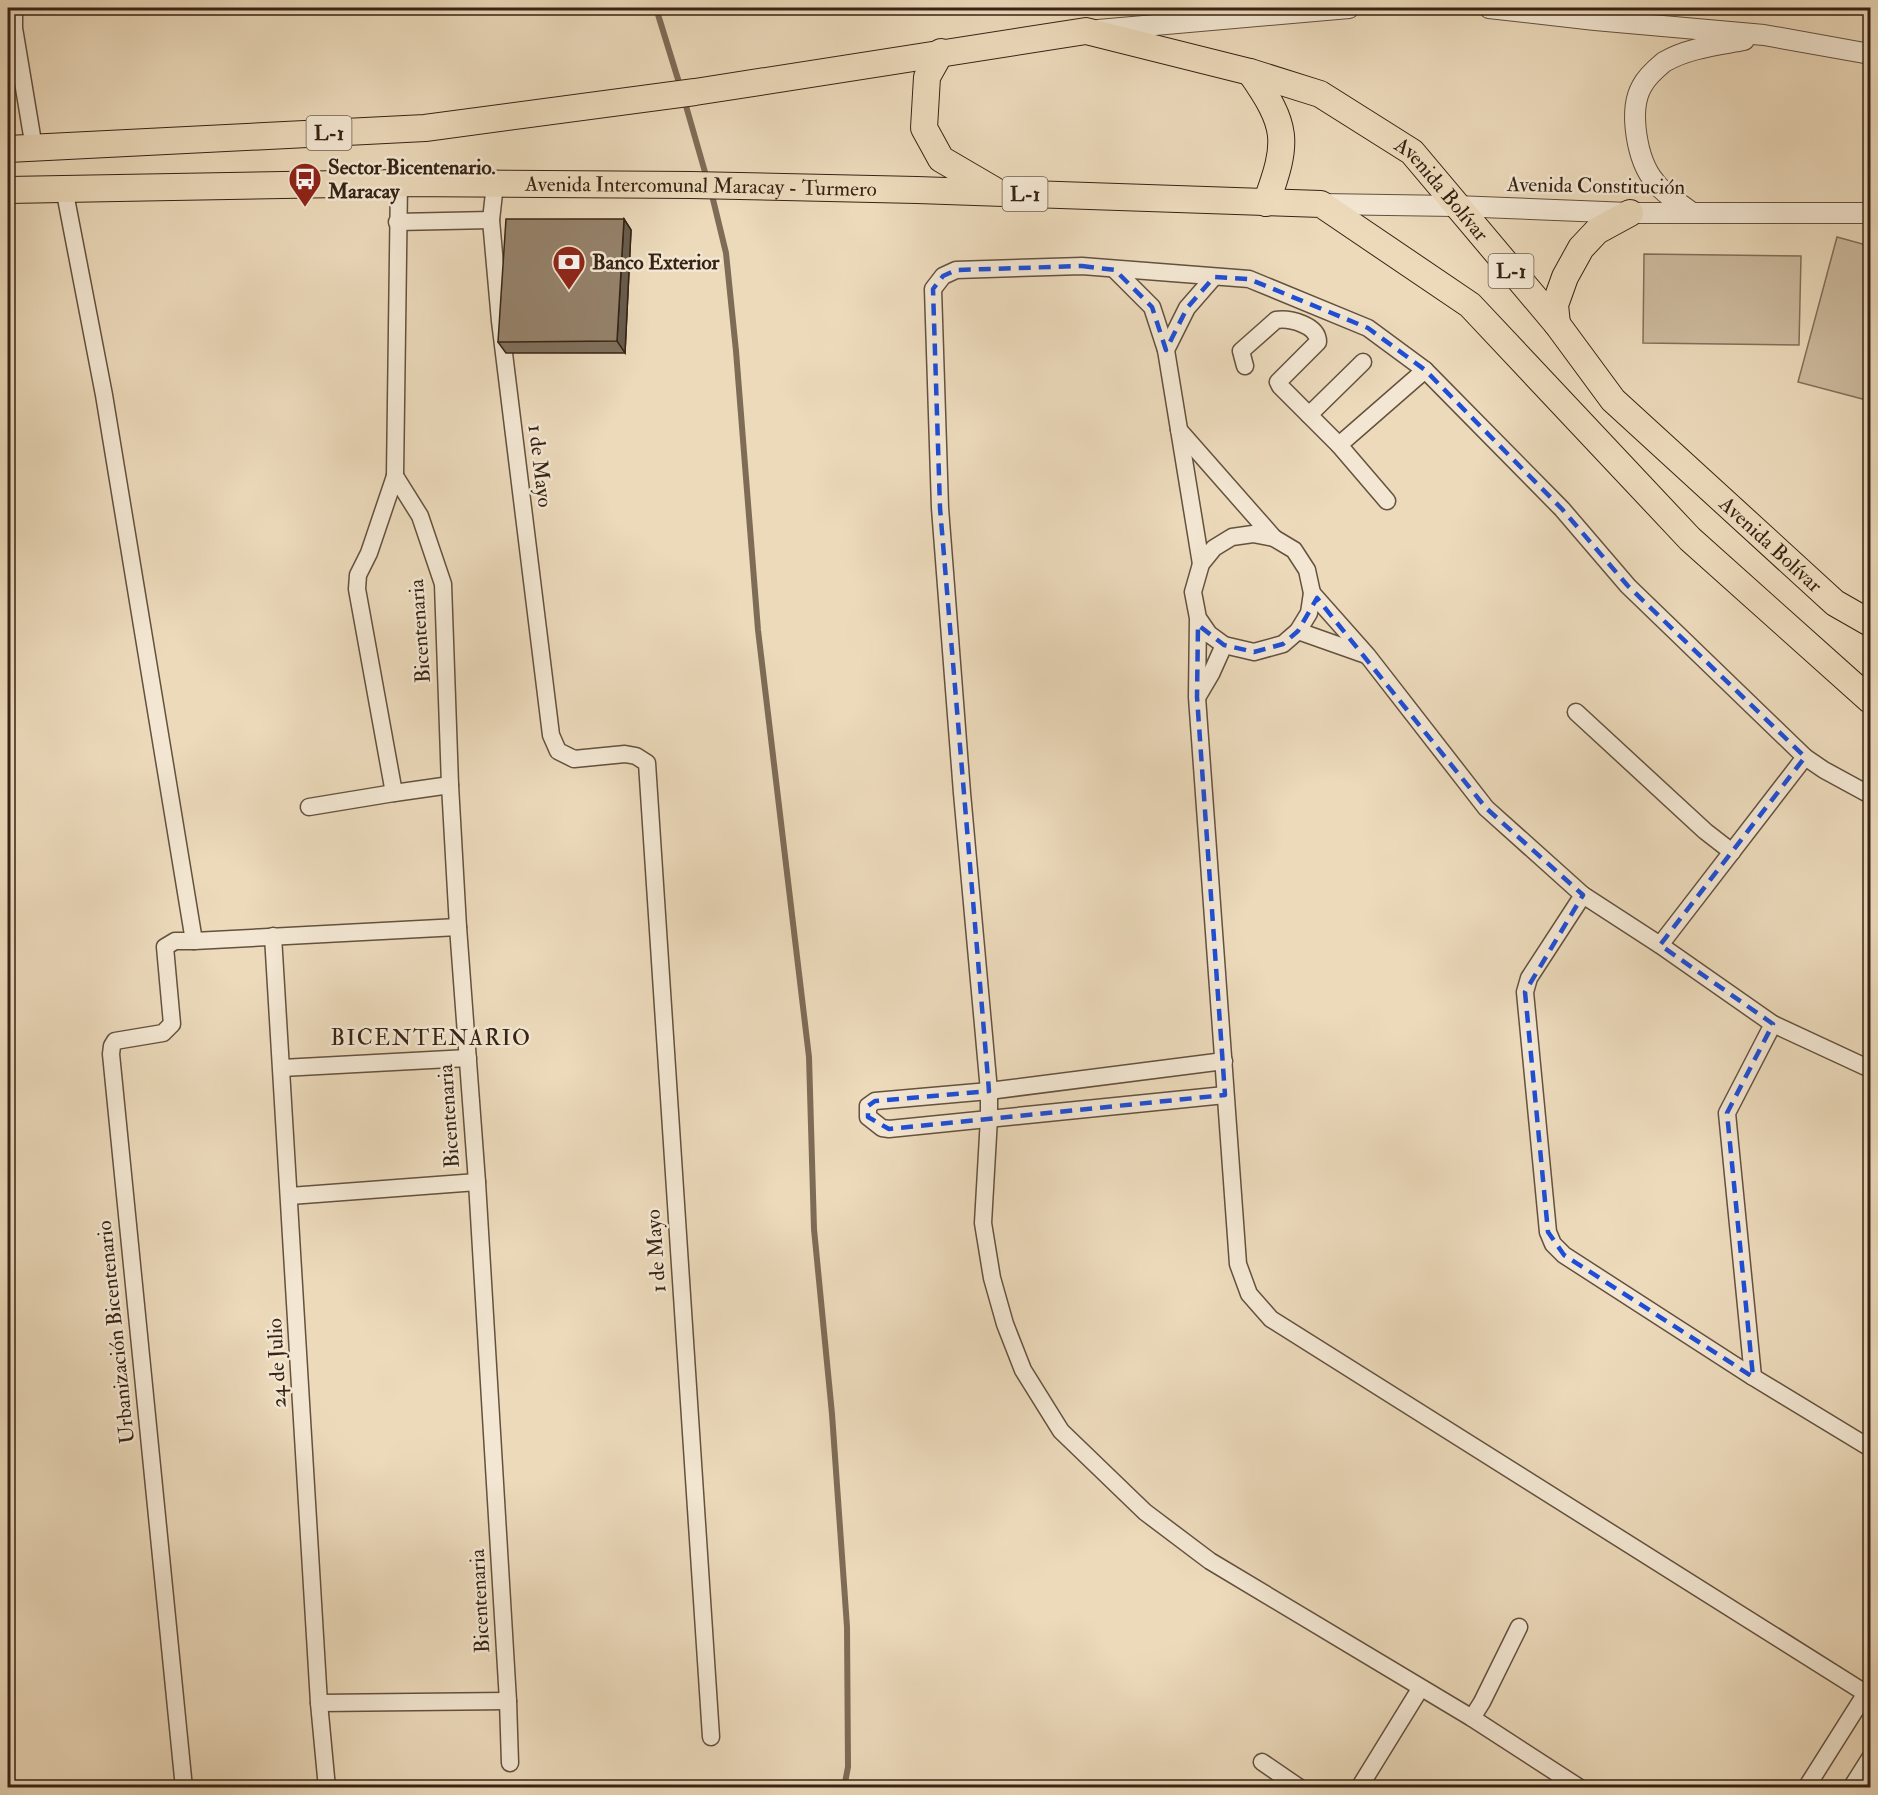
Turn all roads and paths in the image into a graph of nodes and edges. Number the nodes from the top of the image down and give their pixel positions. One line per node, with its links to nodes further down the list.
1 (14, 8): 9 (street)
2 (1349, 8): 4 (street)
3 (1489, 8): 5 (street)
4 (1086, 31): 6 (main road, L-1); 8 (main road, Avenida Bolívar / L-1)
5 (1764, 35): 7 (street); 20 (street)
6 (941, 52): 9 (main road, L-1); 15 (main road)
7 (1870, 54)
8 (1250, 72): 16 (main road); 19 (main road, Avenida Bolívar / L-1)
9 (34, 148): 10 (main road, L-1)
10 (8, 149)
11 (399, 183): 12 (main road, Avenida Intercomunal Maracay - Turmero / L-1); 13 (main road, Avenida Intercomunal Maracay - Turmero / L-1); 25 (street)
12 (495, 184): 15 (main road, Avenida Intercomunal Maracay - Turmero / L-1); 24 (street, 1 de Mayo)
13 (64, 188): 14 (main road, Avenida Intercomunal Maracay - Turmero / L-1); 58 (street)
14 (8, 190)
15 (999, 193): 16 (main road, Avenida Intercomunal Maracay - Turmero / L-1)
16 (1266, 203): 17 (main road, Avenida Intercomunal Maracay - Turmero / L-1)
17 (1321, 204): 19 (street, Avenida Constitución); 47 (main road, L-1)
18 (1870, 204): 22 (street)
19 (1455, 206): 21 (street, Avenida Constitución); 28 (main road, Avenida Bolívar / L-1)
20 (1690, 212): 21 (street, Avenida Constitución); 22 (street, Avenida Constitución)
21 (1630, 213): 28 (main road)
22 (1848, 213): 23 (street, Avenida Constitución)
23 (1870, 213)
24 (491, 220): 25 (street); 78 (street, 1 de Mayo)
25 (397, 222): 36 (street)
26 (1115, 270): 27 (street); 29 (street); 65 (street)
27 (1214, 277): 29 (street); 32 (street)
28 (1557, 324): 42 (main road, Avenida Bolívar / L-1)
29 (1166, 350): 34 (street)
30 (1363, 362): 33 (street)
31 (1245, 366): 33 (street)
32 (1425, 370): 35 (street); 49 (street)
33 (1309, 415): 35 (street)
34 (1178, 429): 38 (street); 39 (street)
35 (1339, 445): 37 (street)
36 (394, 476): 50 (street, Bicentenaria); 51 (street)
37 (1387, 501)
38 (1274, 537): 39 (street); 40 (street)
39 (1201, 564): 41 (street)
40 (1312, 592): 43 (street); 45 (street)
41 (1198, 618): 44 (street); 46 (street)
42 (1870, 623)
43 (1298, 630): 44 (street); 45 (street)
44 (1224, 645): 46 (street)
45 (1367, 655): 55 (street)
46 (1197, 697): 62 (street)
47 (1870, 700)
48 (1576, 712): 54 (street)
49 (1805, 757): 52 (street); 54 (street)
50 (450, 785): 51 (street); 56 (street, Bicentenaria)
51 (394, 793): 53 (street)
52 (1870, 795)
53 (309, 807)
54 (1732, 852): 59 (street)
55 (1582, 895): 59 (street); 70 (street)
56 (458, 927): 57 (street); 61 (street, Bicentenaria)
57 (273, 936): 58 (street); 63 (street, 24 de Julio)
58 (194, 941): 82 (street, Urbanización Bicentenario)
59 (1660, 945): 60 (street)
60 (1773, 1024): 64 (street); 70 (street)
61 (468, 1058): 63 (street); 68 (street, Bicentenaria)
62 (1224, 1061): 65 (street); 66 (street)
63 (282, 1068): 69 (street, 24 de Julio)
64 (1870, 1069)
65 (989, 1090): 67 (street); 67 (street)
66 (1225, 1095): 67 (street); 74 (street)
67 (989, 1118): 73 (street)
68 (477, 1182): 69 (street); 75 (street, Bicentenaria)
69 (290, 1196): 76 (street, 24 de Julio)
70 (1753, 1377): 71 (street)
71 (1870, 1448)
72 (1519, 1627): 77 (street)
73 (1420, 1689): 77 (street); 85 (street)
74 (1868, 1695): 87 (street)
75 (508, 1701): 76 (street); 81 (street, Bicentenaria)
76 (320, 1703): 83 (street, 24 de Julio)
77 (1472, 1718): 86 (street)
78 (711, 1737)
79 (1870, 1758): 88 (street)
80 (1262, 1762): 84 (street)
81 (510, 1764)
82 (184, 1788)
83 (327, 1788)
84 (1300, 1788)
85 (1359, 1788)
86 (1580, 1788)
87 (1806, 1788)
88 (1851, 1788)

